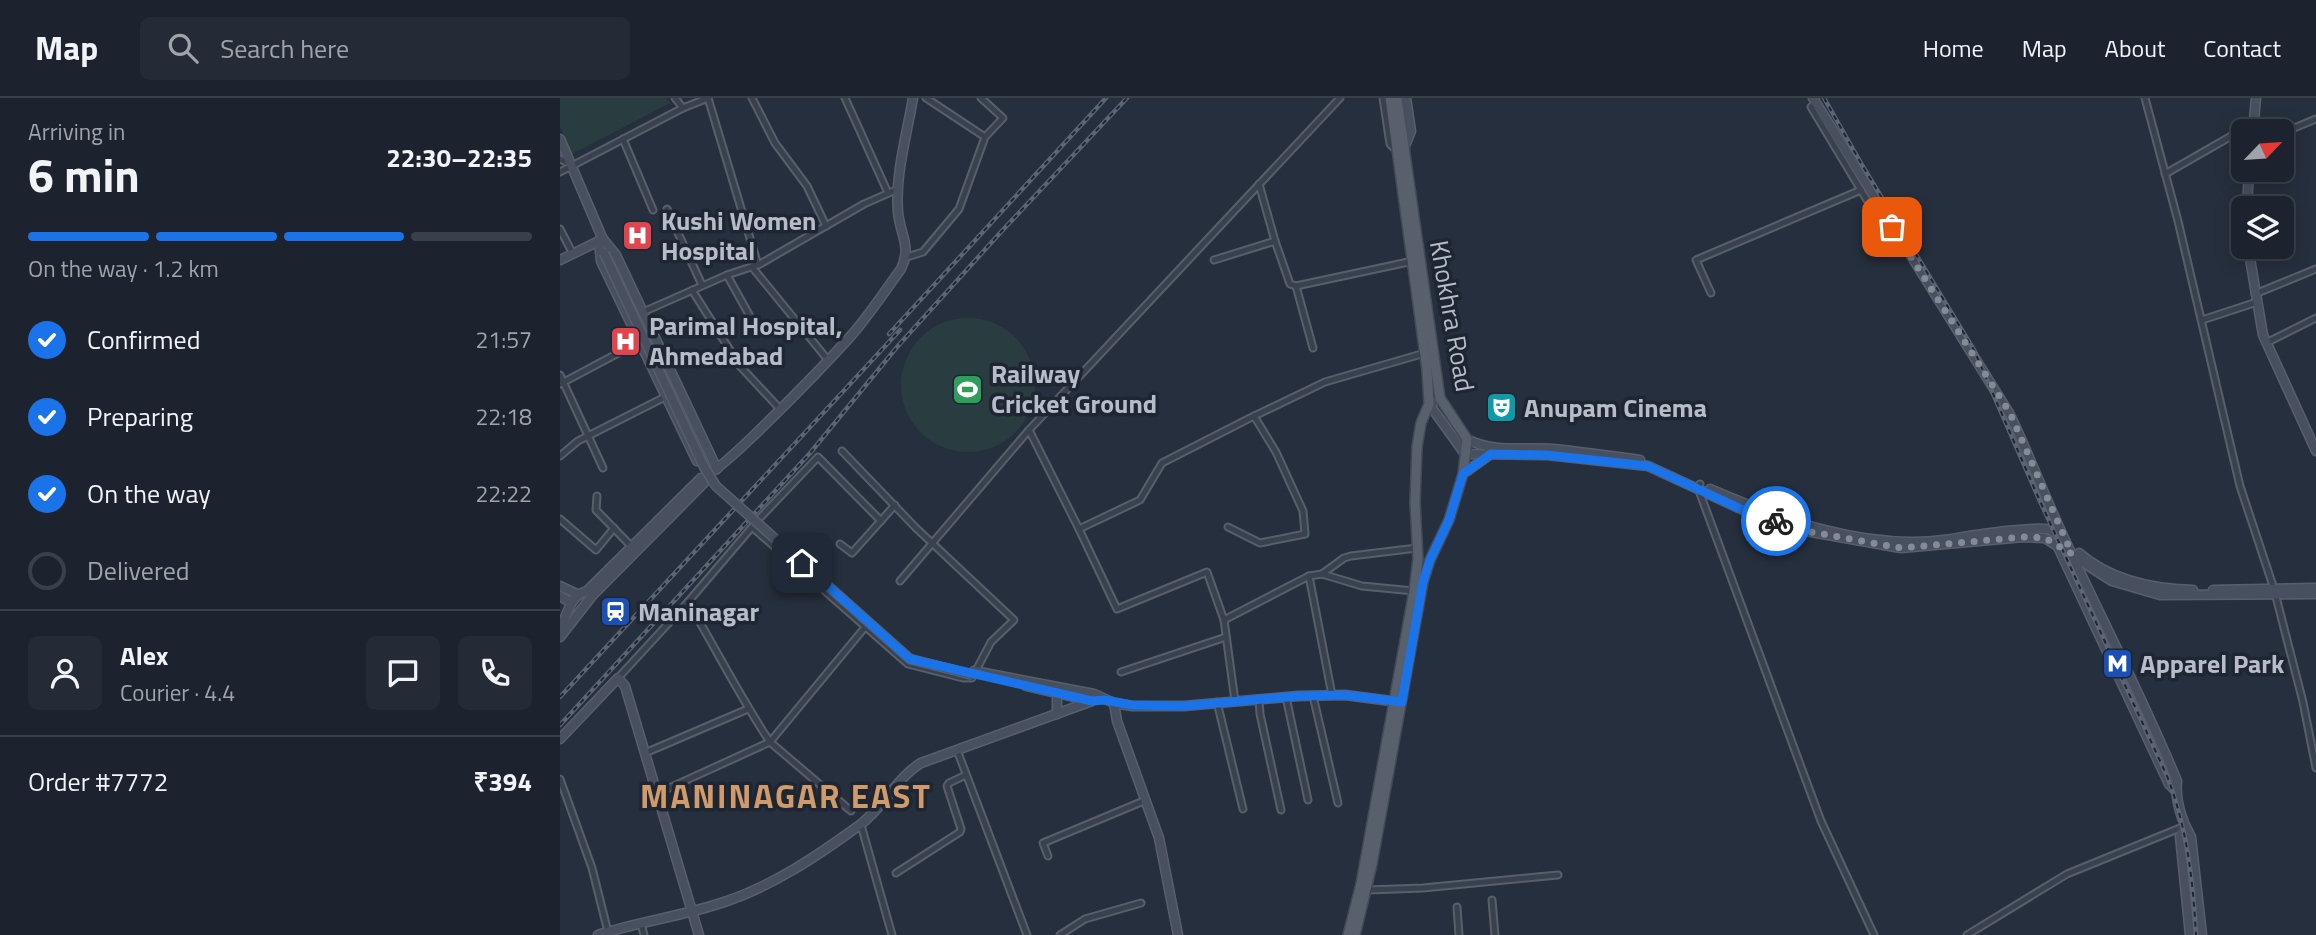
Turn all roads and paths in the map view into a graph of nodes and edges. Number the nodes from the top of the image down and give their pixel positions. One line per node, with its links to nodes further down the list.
1 (676, 98): 16 (street)
2 (708, 98): 16 (street); 47 (street)
3 (752, 98): 36 (street)
4 (845, 98): 33 (street)
5 (913, 98): 31 (street)
6 (926, 98): 21 (street)
7 (981, 98): 21 (street)
8 (1340, 98): 30 (street)
9 (1383, 98): 25 (street)
10 (1390, 98): 20 (main road)
11 (1397, 98): 20 (main road)
12 (1406, 98): 25 (street)
13 (2145, 98): 29 (street)
14 (2256, 98): 17 (street)
15 (1814, 100): 32 (street); 40 (street)
16 (683, 108): 23 (street)
17 (2254, 119)
18 (2316, 119): 19 (street)
19 (2294, 128)
20 (1399, 133): 25 (main road, Khokhra Road)
21 (985, 137): 42 (street)
22 (560, 139): 27 (street)
23 (623, 139): 27 (street); 35 (street)
24 (2231, 139): 29 (street)
25 (1402, 151): 46 (main road, Khokhra Road); 67 (main road, Khokhra Road)
26 (560, 159): 27 (street)
27 (573, 166): 28 (street); 38 (street)
28 (560, 172)
29 (2165, 174): 57 (street)
30 (1259, 184): 39 (street); 71 (street)
31 (899, 188): 33 (street); 42 (street)
32 (1861, 190): 40 (street); 53 (street)
33 (888, 193): 36 (street)
34 (667, 209): 50 (street)
35 (653, 210)
36 (826, 226): 47 (street)
37 (560, 229): 41 (street)
38 (601, 240): 41 (street); 55 (street); 59 (street); 122 (street, bridge)
39 (1275, 242): 45 (street); 51 (street)
40 (1905, 248): 86 (street)
41 (573, 254): 44 (street)
42 (907, 257): 63 (street)
43 (2250, 259): 54 (street)
44 (560, 260)
45 (1214, 260)
46 (1413, 261): 51 (street); 62 (main road, Khokhra Road)
47 (755, 266): 49 (street); 63 (street)
48 (2316, 269): 54 (street)
49 (727, 275): 50 (street); 58 (street)
50 (702, 285): 52 (street)
51 (1296, 286): 61 (street)
52 (692, 290): 55 (street); 69 (street)
53 (1711, 293)
54 (2256, 298): 57 (street); 60 (street)
55 (643, 312): 80 (street)
56 (2316, 318): 60 (street)
57 (2203, 320): 109 (street)
58 (757, 329)
59 (639, 342): 65 (street); 66 (street)
60 (2266, 343): 75 (street)
61 (1313, 348)
62 (1425, 353): 68 (main road, Khokhra Road); 70 (street)
63 (828, 359): 69 (street)
64 (560, 375): 65 (street)
65 (562, 384): 72 (street)
66 (664, 397): 72 (street); 82 (street)
67 (1440, 398): 68 (street); 73 (main road, Khokhra Road)
68 (1429, 404): 76 (street); 99 (main road, Khokhra Road)
69 (780, 410): 80 (street)
70 (1254, 415): 90 (street); 92 (street)
71 (1029, 430): 92 (street); 95 (street)
72 (586, 436): 78 (street); 79 (street)
73 (1467, 439): 76 (main road, Khokhra Road); 83 (street)
74 (842, 451): 85 (street)
75 (2316, 451)
76 (1465, 454): 77 (street); 81 (main road, Khokhra Road)
77 (1491, 454): 81 (street); 83 (street)
78 (560, 456)
79 (603, 468)
80 (718, 469): 82 (street)
81 (1463, 474): 102 (main road, Khokhra Road)
82 (706, 478): 98 (street); 111 (street)
83 (1699, 486): 94 (street); 175 (street)
84 (597, 496): 91 (street)
85 (895, 505): 88 (street); 95 (street)
86 (2053, 511): 93 (street); 96 (street)
87 (560, 519): 91 (street)
88 (881, 521): 89 (street); 97 (street)
89 (752, 527): 115 (street); 118 (street)
90 (1228, 527)
91 (614, 528): 98 (street)
92 (1079, 529): 116 (street)
93 (2050, 530): 94 (street); 96 (street)
94 (2017, 535): 96 (street)
95 (932, 542): 105 (street); 122 (street)
96 (2061, 542): 100 (street); 109 (street); 143 (street)
97 (840, 544)
98 (632, 547): 111 (street)
99 (1418, 548): 101 (main road, Khokhra Road); 103 (street)
100 (2072, 554): 109 (street); 143 (street)
101 (1418, 559): 102 (main road); 108 (main road, Khokhra Road)
102 (1430, 560): 131 (main road, Khokhra Road)
103 (1322, 575): 104 (street); 108 (street)
104 (1309, 576): 116 (street); 125 (street)
105 (900, 580)
106 (560, 586): 110 (street)
107 (2316, 588): 109 (street)
108 (1414, 591): 131 (main road, Khokhra Road)
109 (2274, 592): 112 (street); 140 (street)
110 (578, 594): 111 (street); 114 (street)
111 (590, 594): 117 (street)
112 (2316, 594)
113 (560, 597): 114 (street)
114 (570, 602): 117 (street)
115 (688, 603): 123 (street); 134 (street)
116 (1224, 620): 120 (street)
117 (565, 623): 119 (street)
118 (866, 626): 122 (street); 137 (street)
119 (560, 637)
120 (1226, 637): 121 (street); 130 (street)
121 (1121, 672)
122 (974, 673): 124 (street); 132 (street)
123 (618, 678): 136 (street); 139 (street)
124 (1057, 693): 129 (street); 135 (street)
125 (1332, 695): 126 (street); 131 (street)
126 (1313, 696): 127 (street); 147 (street)
127 (1286, 697): 128 (street); 146 (street)
128 (1259, 699): 130 (street); 149 (street)
129 (1092, 701): 132 (street); 135 (street)
130 (1235, 701): 133 (street)
131 (1398, 701): 156 (main road, Khokhra Road); 171 (main road, Khokhra Road)
132 (1109, 702): 133 (street); 145 (street)
133 (1217, 702): 148 (street)
134 (748, 709): 137 (street); 139 (street)
135 (1057, 713): 138 (street)
136 (560, 739)
137 (770, 742): 144 (street); 150 (street)
138 (957, 750): 141 (street); 151 (street)
139 (644, 753): 144 (street)
140 (2316, 768)
141 (966, 775): 154 (street); 163 (street)
142 (560, 779): 162 (street)
143 (2176, 791): 152 (street)
144 (656, 794): 160 (street)
145 (1147, 799): 153 (street); 170 (street)
146 (1308, 800)
147 (1338, 803)
148 (1243, 809)
149 (1281, 810)
150 (851, 811)
151 (861, 825): 160 (street); 167 (street)
152 (2185, 826): 176 (street); 177 (street); 178 (street)
153 (1048, 856)
154 (896, 873)
155 (1558, 875): 156 (street)
156 (1367, 890): 172 (main road, Khokhra Road)
157 (1492, 900): 174 (street)
158 (1140, 903): 169 (street)
159 (1457, 907): 173 (street)
160 (692, 912): 161 (street); 166 (street)
161 (641, 924): 162 (street); 165 (street)
162 (608, 932): 164 (street)
163 (1026, 934): 168 (street)
164 (598, 935)
165 (644, 935)
166 (699, 935)
167 (892, 935)
168 (1016, 935)
169 (1060, 935)
170 (1178, 935)
171 (1348, 935)
172 (1355, 935)
173 (1460, 935)
174 (1494, 935)
175 (1874, 935)
176 (1967, 935)
177 (2190, 935)
178 (2202, 935)

